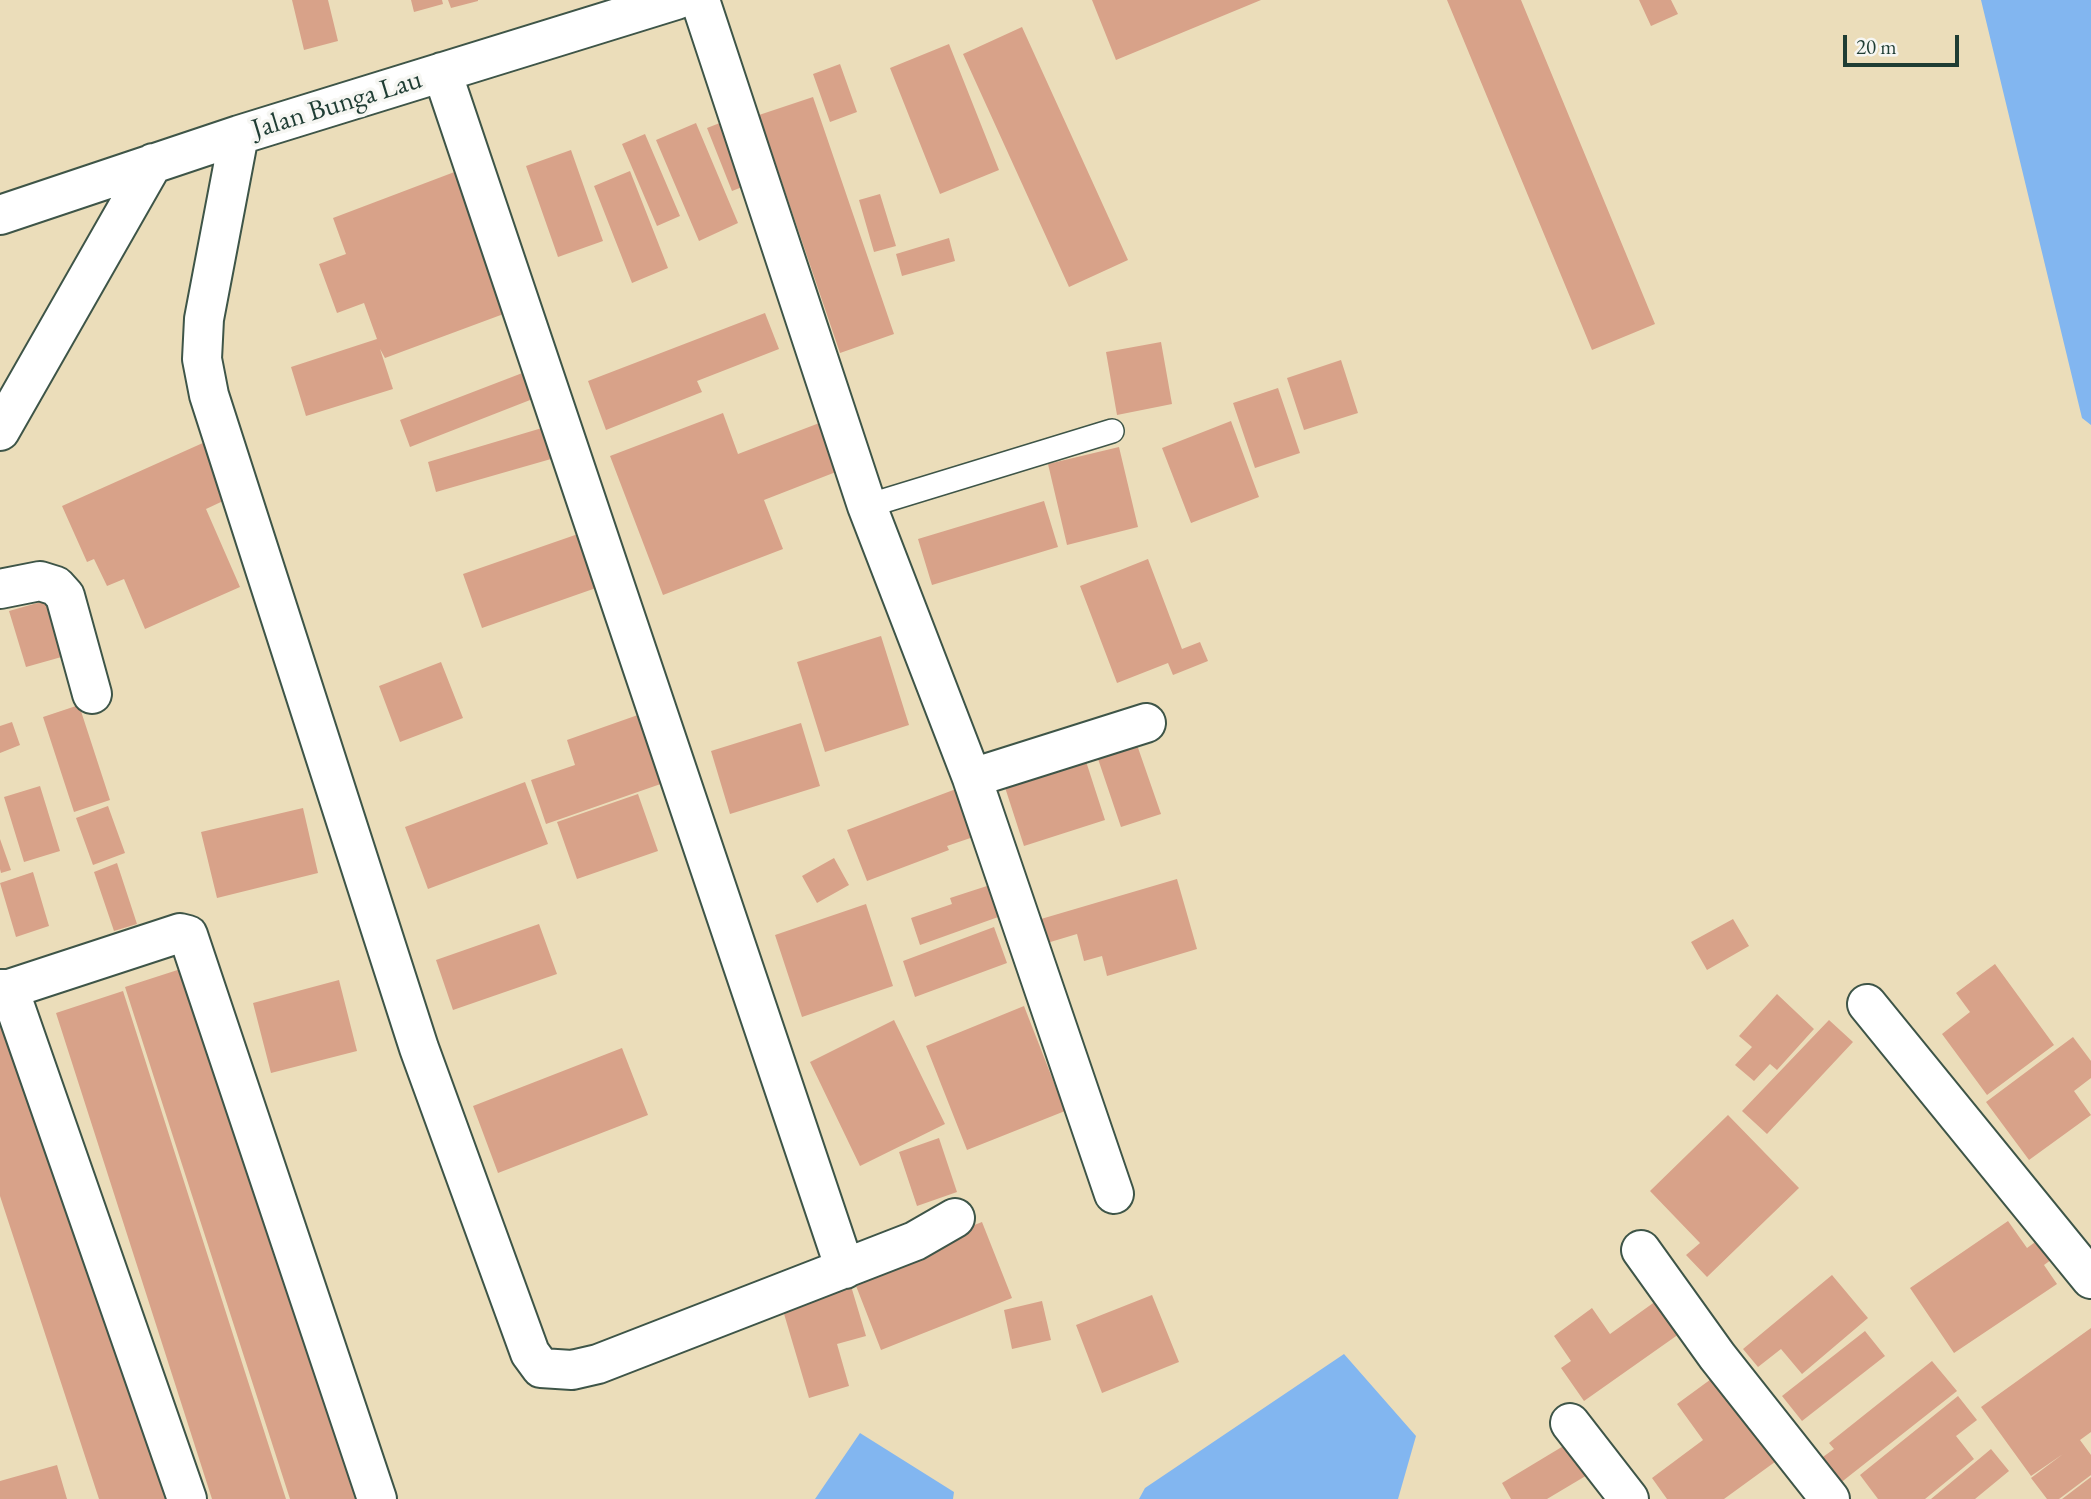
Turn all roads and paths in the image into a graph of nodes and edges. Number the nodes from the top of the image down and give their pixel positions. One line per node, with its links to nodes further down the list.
1 (676, 0): 3 (street, Jalan Bunga Lau)
2 (700, 0): 9 (street)
3 (442, 72): 4 (street, Jalan Bunga Lau); 19 (street)
4 (239, 135): 5 (street, Jalan Bunga Lau); 19 (street)
5 (153, 163): 6 (street, Jalan Bunga Lau); 8 (street)
6 (0, 215)
7 (1112, 431): 9 (lane)
8 (0, 432)
9 (867, 506): 13 (street)
10 (0, 589): 11 (street)
11 (92, 694)
12 (1146, 723): 13 (street)
13 (972, 778): 16 (street)
14 (5, 989): 22 (street); 23 (street)
15 (1867, 1004): 20 (street)
16 (1114, 1194)
17 (955, 1218): 19 (street)
18 (1641, 1250): 25 (street)
19 (845, 1269)
20 (2091, 1279)
21 (1570, 1423): 24 (street)
22 (187, 1499)
23 (377, 1499)
24 (1629, 1499)
25 (1830, 1499)

